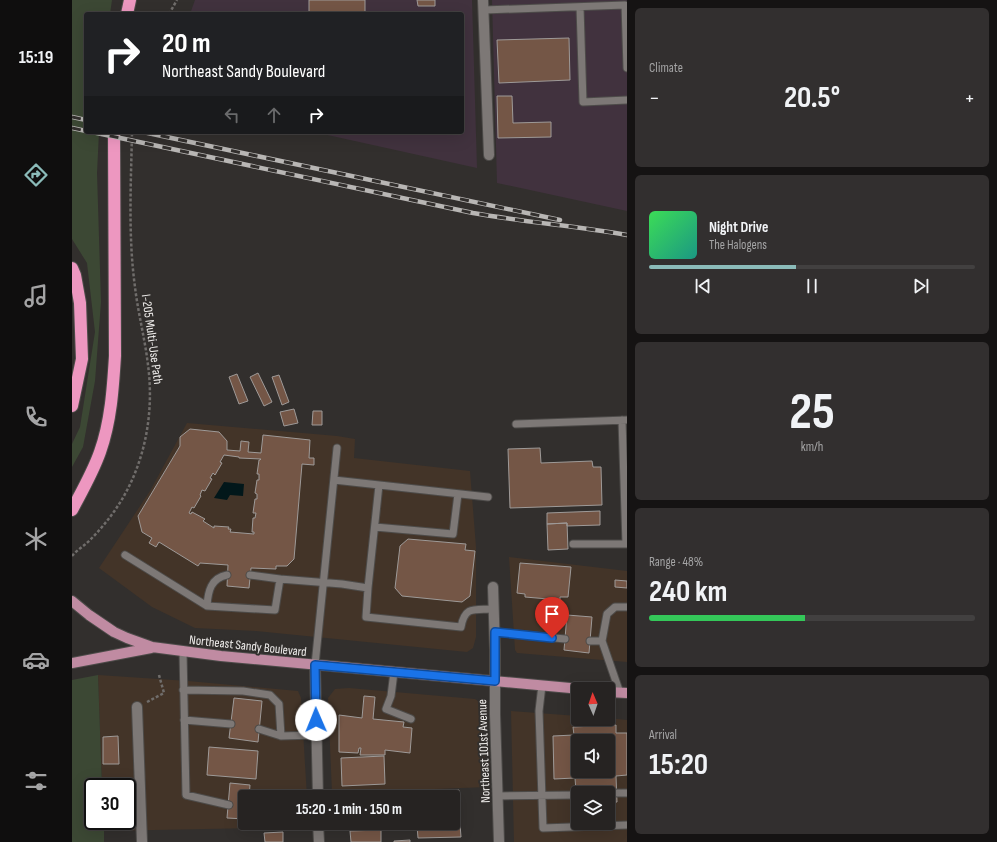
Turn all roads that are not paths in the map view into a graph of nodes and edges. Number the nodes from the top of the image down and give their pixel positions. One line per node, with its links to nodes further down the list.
1 (130, 0): 4 (highway)
2 (484, 5): 3 (lane); 8 (street)
3 (580, 7): 5 (lane); 6 (lane)
4 (127, 12)
5 (627, 68)
6 (627, 100)
7 (114, 134): 20 (highway)
8 (490, 155)
9 (72, 268): 10 (highway)
10 (80, 303): 11 (highway); 12 (highway)
11 (72, 322)
12 (72, 406)
13 (625, 420): 14 (lane); 23 (lane)
14 (516, 424)
15 (337, 448): 16 (lane)
16 (334, 480): 17 (lane); 28 (lane)
17 (379, 485): 18 (lane); 21 (lane)
18 (458, 494): 19 (lane); 21 (lane)
19 (488, 497)
20 (72, 510)
21 (375, 528): 30 (lane)
22 (573, 544): 23 (lane)
23 (626, 544)
24 (125, 555): 32 (lane)
25 (250, 574): 27 (lane)
26 (227, 575): 32 (lane)
27 (280, 579): 28 (lane); 32 (lane)
28 (323, 582): 30 (lane); 42 (lane)
29 (493, 587): 34 (street, Northeast 101st Avenue)
30 (368, 588): 34 (lane)
31 (72, 601): 39 (main road)
32 (207, 606)
33 (627, 607): 38 (lane)
34 (494, 609): 35 (street, Northeast 101st Avenue)
35 (495, 632): 36 (lane); 44 (street, Northeast 101st Avenue)
36 (565, 639)
37 (590, 641): 38 (lane)
38 (602, 641): 48 (lane)
39 (152, 647): 40 (main road, Northeast Sandy Boulevard); 41 (main road)
40 (183, 652): 42 (main road, Northeast Sandy Boulevard); 47 (lane)
41 (72, 664)
42 (315, 665): 43 (main road, Northeast Sandy Boulevard); 54 (street)
43 (394, 672): 44 (main road, Northeast Sandy Boulevard); 50 (lane)
44 (495, 681): 45 (main road, Northeast Sandy Boulevard); 60 (street, Northeast 101st Avenue)
45 (542, 685): 46 (main road, Northeast Sandy Boulevard); 61 (lane)
46 (571, 688)
47 (183, 690): 51 (lane); 55 (lane)
48 (624, 693)
49 (137, 707): 65 (street)
50 (411, 719)
51 (184, 720): 52 (lane); 62 (lane)
52 (231, 724)
53 (259, 729): 55 (lane)
54 (316, 735): 55 (lane); 56 (street)
55 (281, 736)
56 (318, 790)
57 (627, 793): 58 (lane)
58 (617, 794)
59 (571, 795): 61 (lane)
60 (498, 796): 61 (lane); 67 (street, Northeast 101st Avenue)
61 (542, 796): 63 (lane)
62 (228, 804)
63 (627, 825)
64 (318, 830): 66 (street)
65 (142, 842)
66 (319, 842)
67 (499, 842)

